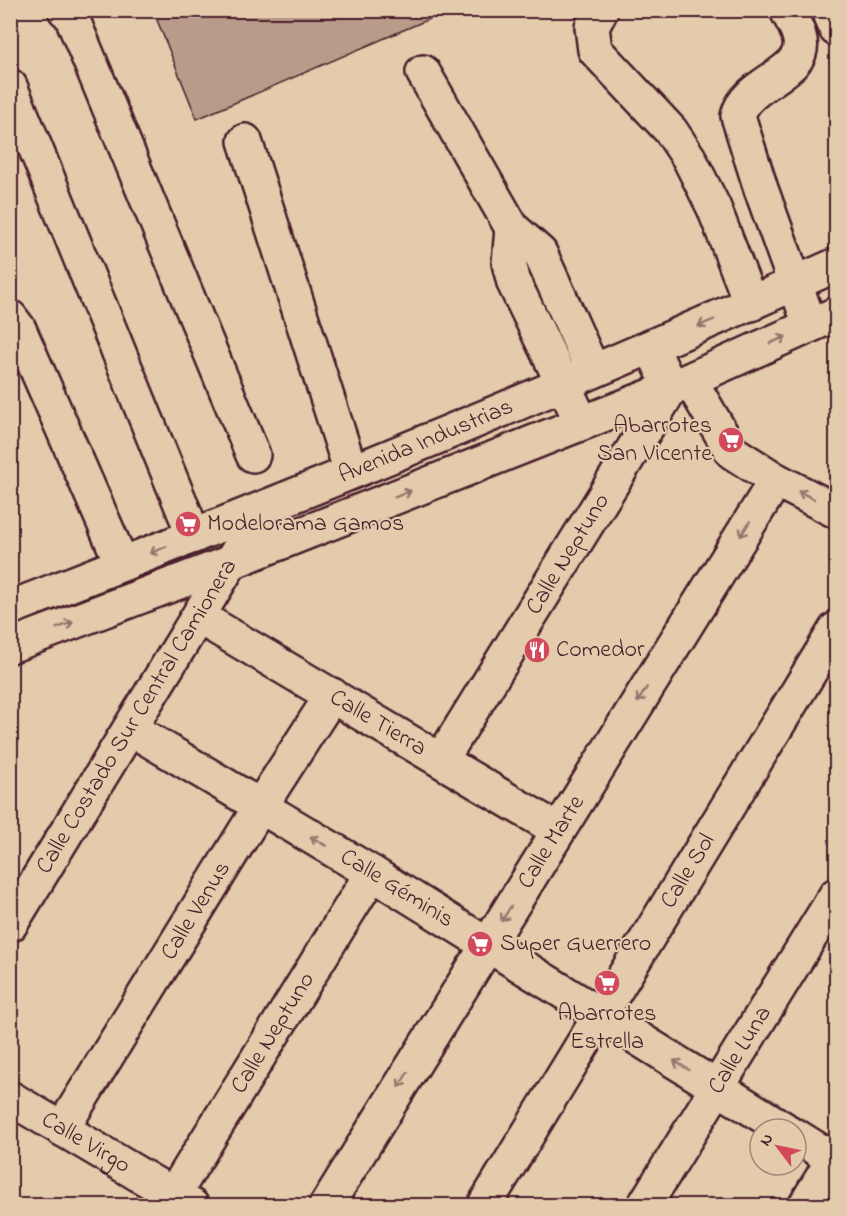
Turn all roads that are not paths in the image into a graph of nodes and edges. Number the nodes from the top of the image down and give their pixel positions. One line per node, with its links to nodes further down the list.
1 (65, 10): 22 (street)
2 (601, 10): 10 (street)
3 (787, 10): 9 (street)
4 (829, 10): 5 (street)
5 (837, 28)
6 (423, 72): 11 (street)
7 (10, 86): 29 (street)
8 (245, 141): 23 (street)
9 (761, 189): 10 (street); 13 (street)
10 (714, 208): 14 (street)
11 (512, 228): 18 (street); 19 (street)
12 (837, 265): 13 (street, Avenida Industrias)
13 (794, 284): 14 (street, Avenida Industrias); 16 (street)
14 (752, 304): 17 (street, Avenida Industrias, one-way to 17)
15 (10, 317): 31 (street)
16 (823, 320): 20 (street, Avenida Industrias, one-way to 16)
17 (651, 346): 18 (street, Avenida Industrias); 20 (street)
18 (592, 371): 19 (street, Avenida Industrias)
19 (563, 383): 21 (street); 23 (street, Avenida Industrias)
20 (680, 384): 21 (street, Avenida Industrias); 24 (street); 38 (street, Calle Neptuno)
21 (582, 423): 28 (street, Avenida Industrias, one-way to 21)
22 (253, 455)
23 (351, 472): 25 (street, Avenida Industrias)
24 (776, 480): 27 (street, one-way to 24); 40 (street, Calle Marte, one-way to 40)
25 (317, 486): 26 (street, Avenida Industrias); 28 (street)
26 (264, 508): 29 (street, Avenida Industrias); 30 (street, Calle Costado Sur Central Camionera)
27 (837, 511)
28 (329, 523): 30 (street, Avenida Industrias)
29 (194, 536): 31 (street, Avenida Industrias, one-way to 31)
30 (234, 561): 33 (street, Calle Costado Sur Central Camionera); 35 (street, Avenida Industrias, one-way to 30)
31 (122, 564): 32 (street, Avenida Industrias)
32 (10, 608)
33 (199, 617): 36 (street, Calle Tierra); 37 (street, Calle Costado Sur Central Camionera)
34 (837, 629): 46 (street, Calle Sol)
35 (10, 646)
36 (332, 695): 38 (street, Calle Tierra); 39 (street, Calle Venus)
37 (130, 729): 39 (street, Calle Géminis); 43 (street, Calle Costado Sur Central Camionera)
38 (441, 760): 40 (street, Calle Tierra)
39 (260, 807): 41 (street, Calle Géminis, one-way to 39); 50 (street, Calle Venus)
40 (558, 830): 45 (street, Calle Marte, one-way to 45)
41 (372, 873): 45 (street, Calle Géminis); 53 (street, Calle Neptuno)
42 (837, 895): 44 (street, Calle Luna)
43 (10, 925)
44 (827, 931): 47 (street, Calle Luna)
45 (486, 946): 46 (street, Calle Géminis); 54 (street, Calle Marte, one-way to 54)
46 (600, 1015): 47 (street, Calle Géminis, one-way to 46); 55 (street, Calle Sol)
47 (716, 1087): 49 (street, Calle Géminis); 56 (street, Calle Luna)
48 (10, 1098): 50 (street, Calle Virgo)
49 (765, 1117)
50 (62, 1129): 53 (street, Calle Virgo)
51 (808, 1143): 52 (street)
52 (836, 1159): 57 (street)
53 (183, 1200)
54 (326, 1206)
55 (484, 1206)
56 (644, 1206)
57 (805, 1206)

